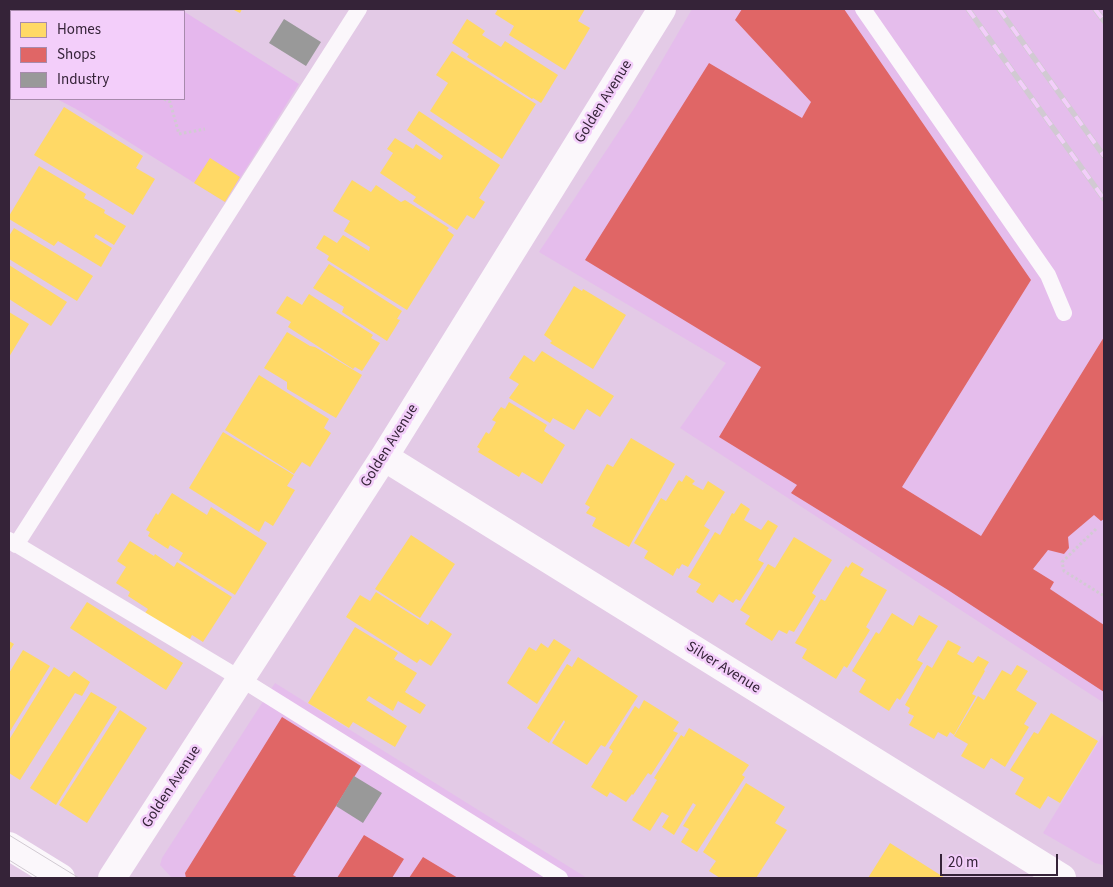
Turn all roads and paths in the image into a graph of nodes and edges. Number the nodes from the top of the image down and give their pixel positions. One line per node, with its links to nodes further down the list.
1 (358, 9): 9 (lane)
2 (662, 9): 7 (street, Golden Avenue)
3 (863, 9): 6 (lane)
4 (166, 100): 5 (path)
5 (205, 129)
6 (1064, 313)
7 (384, 457): 11 (street, Golden Avenue); 16 (street, Silver Avenue)
8 (1096, 529): 10 (path)
9 (12, 543): 11 (lane)
10 (1104, 596)
11 (242, 678): 14 (street, Golden Avenue); 15 (lane)
12 (9, 846): 13 (street)
13 (62, 878)
14 (112, 878)
15 (560, 878)
16 (1062, 878)

